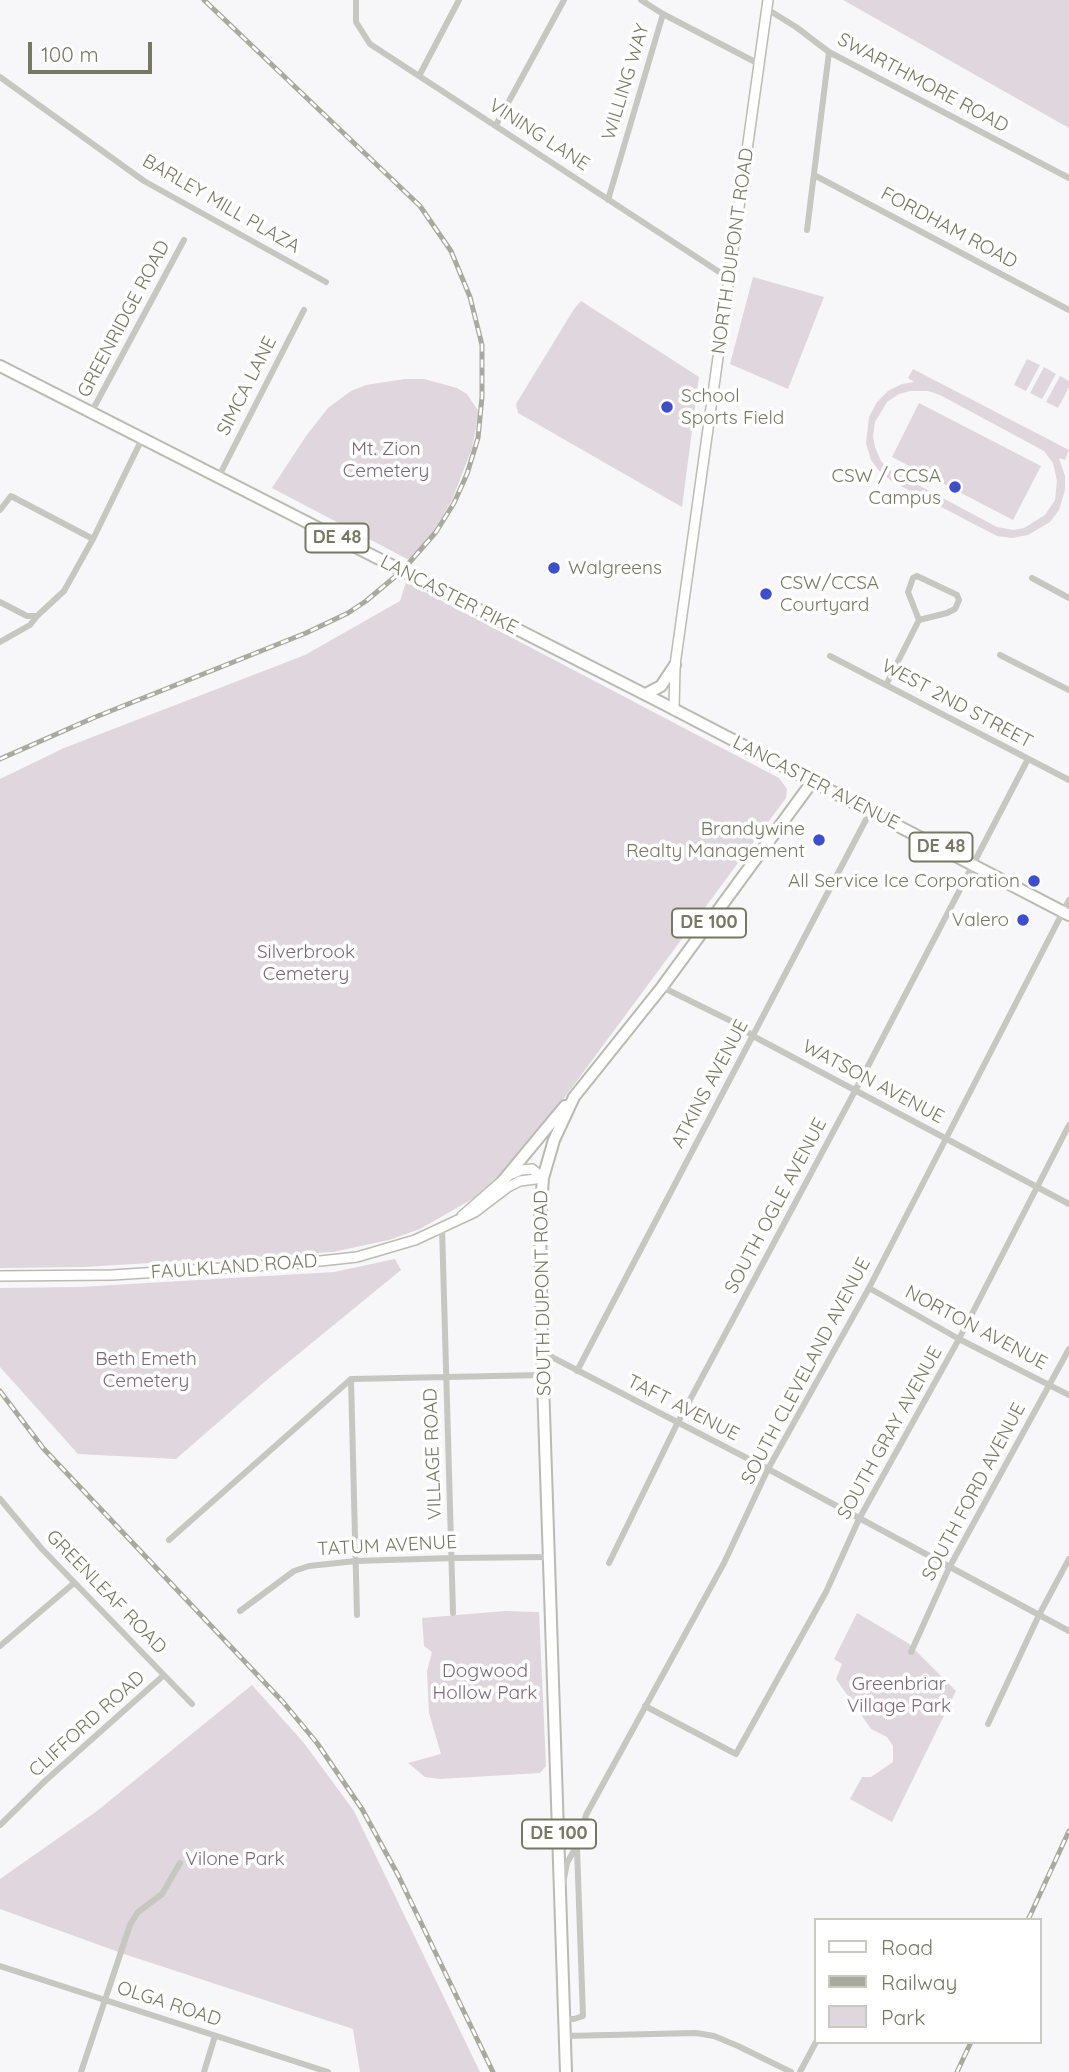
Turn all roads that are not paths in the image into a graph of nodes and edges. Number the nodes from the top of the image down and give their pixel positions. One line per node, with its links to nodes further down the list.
1 (356, 0): 9 (street, VINING LANE)
2 (459, 0): 9 (street)
3 (564, 0): 11 (street)
4 (641, 0): 6 (street)
5 (767, 5): 7 (street, SWARTHMORE ROAD); 8 (main road, NORTH DUPONT ROAD)
6 (663, 15): 8 (street); 14 (street, WILLING WAY)
7 (829, 52): 12 (street); 13 (street, SWARTHMORE ROAD)
8 (759, 64): 17 (main road, NORTH DUPONT ROAD)
9 (419, 76): 11 (street, VINING LANE)
10 (0, 77): 18 (street, BARLEY MILL PLAZA)
11 (496, 125): 14 (street, VINING LANE)
12 (814, 174): 15 (street); 20 (street, FORDHAM ROAD)
13 (1069, 178)
14 (608, 200): 17 (street, VINING LANE)
15 (807, 230)
16 (184, 240): 22 (street, GREENRIDGE ROAD)
17 (730, 279): 35 (main road, NORTH DUPONT ROAD)
18 (326, 282)
19 (303, 310): 24 (street, SIMCA LANE)
20 (1069, 310)
21 (0, 366): 22 (main road, LANCASTER PIKE / DE 48)
22 (91, 413): 23 (main road, LANCASTER PIKE / DE 48)
23 (142, 439): 24 (main road, LANCASTER PIKE / DE 48); 26 (street)
24 (218, 478): 39 (main road, LANCASTER PIKE / DE 48)
25 (0, 510): 26 (street)
26 (93, 539): 30 (street)
27 (1032, 578): 28 (street)
28 (1069, 598)
29 (0, 602): 30 (street)
30 (37, 617): 32 (street)
31 (919, 620): 31 (street); 37 (street)
32 (0, 642)
33 (1000, 655): 38 (street)
34 (830, 656): 37 (street, WEST 2ND STREET)
35 (676, 665): 39 (main road); 40 (main road, NORTH DUPONT ROAD)
36 (1069, 680): 38 (street)
37 (886, 685): 41 (street, WEST 2ND STREET)
38 (1067, 689)
39 (646, 695): 40 (main road, LANCASTER PIKE / DE 48)
40 (674, 710): 43 (main road, LANCASTER AVENUE / DE 48)
41 (1028, 759): 42 (street, WEST 2ND STREET); 45 (street, SOUTH OGLE AVENUE)
42 (1069, 780)
43 (813, 782): 44 (main road, LANCASTER AVENUE / DE 48); 48 (main road, SOUTH DUPONT ROAD / DE 100)
44 (870, 812): 45 (main road, LANCASTER AVENUE / DE 48); 49 (street, ATKINS AVENUE)
45 (972, 864): 47 (main road, LANCASTER AVENUE / DE 48); 50 (street, SOUTH OGLE AVENUE)
46 (1069, 900): 47 (street, SOUTH CLEVELAND AVENUE)
47 (1066, 913): 53 (street, SOUTH CLEVELAND AVENUE)
48 (662, 987): 49 (street, WATSON AVENUE); 51 (main road, SOUTH DUPONT ROAD / DE 100)
49 (754, 1036): 50 (street, WATSON AVENUE); 65 (street, ATKINS AVENUE)
50 (855, 1091): 53 (street, WATSON AVENUE); 71 (street, SOUTH OGLE AVENUE)
51 (575, 1097): 54 (main road, SOUTH DUPONT ROAD / DE 100); 55 (main road)
52 (1069, 1125): 56 (street, SOUTH GRAY AVENUE)
53 (947, 1140): 56 (street, WATSON AVENUE); 61 (street, SOUTH CLEVELAND AVENUE)
54 (543, 1178): 55 (main road, FAULKLAND ROAD); 58 (main road, FAULKLAND ROAD); 64 (main road, SOUTH DUPONT ROAD / DE 100)
55 (502, 1182): 58 (main road, FAULKLAND ROAD)
56 (1038, 1187): 57 (street, WATSON AVENUE); 62 (street, SOUTH GRAY AVENUE)
57 (1069, 1204)
58 (461, 1217): 59 (main road, FAULKLAND ROAD)
59 (442, 1227): 60 (main road, FAULKLAND ROAD); 67 (street, VILLAGE ROAD)
60 (0, 1276)
61 (869, 1288): 62 (street, NORTON AVENUE); 72 (street, SOUTH CLEVELAND AVENUE)
62 (959, 1339): 69 (street, NORTON AVENUE); 74 (street, SOUTH GRAY AVENUE)
63 (1069, 1349): 69 (street, SOUTH FORD AVENUE)
64 (542, 1352): 65 (street, TAFT AVENUE); 66 (main road, SOUTH DUPONT ROAD / DE 100)
65 (577, 1371): 71 (street, TAFT AVENUE)
66 (543, 1375): 67 (street); 76 (main road, SOUTH DUPONT ROAD / DE 100)
67 (447, 1378): 68 (street); 77 (street, VILLAGE ROAD)
68 (351, 1379): 75 (street); 79 (street)
69 (1050, 1385): 70 (street, NORTON AVENUE); 81 (street, SOUTH FORD AVENUE)
70 (1069, 1395)
71 (677, 1424): 72 (street, TAFT AVENUE); 80 (street, SOUTH OGLE AVENUE)
72 (768, 1469): 74 (street, TAFT AVENUE); 92 (street, SOUTH CLEVELAND AVENUE)
73 (0, 1499): 82 (street, GREENLEAF ROAD)
74 (859, 1519): 81 (street, TAFT AVENUE); 92 (street, SOUTH GRAY AVENUE)
75 (169, 1540)
76 (551, 1557): 77 (street, TATUM AVENUE); 97 (main road, SOUTH DUPONT ROAD / DE 100)
77 (453, 1558): 79 (street, TATUM AVENUE); 84 (street, VILLAGE ROAD)
78 (1069, 1559): 86 (street)
79 (356, 1561): 83 (street, TATUM AVENUE); 85 (street)
80 (610, 1563)
81 (949, 1568): 86 (street, TAFT AVENUE); 89 (street, SOUTH FORD AVENUE)
82 (74, 1583): 88 (street); 90 (street, GREENLEAF ROAD)
83 (240, 1611)
84 (453, 1613)
85 (357, 1615)
86 (1039, 1615): 87 (street, TAFT AVENUE); 93 (street)
87 (1069, 1631)
88 (0, 1646)
89 (911, 1652)
90 (164, 1675): 91 (street, GREENLEAF ROAD); 94 (street, CLIFFORD ROAD)
91 (192, 1704)
92 (645, 1706): 95 (street, SOUTH CLEVELAND AVENUE)
93 (988, 1724)
94 (0, 1825)
95 (577, 1845): 97 (street, SOUTH CLEVELAND AVENUE); 100 (street, SOUTH CLEVELAND AVENUE)
96 (180, 1863): 99 (street)
97 (561, 1897): 100 (main road, DE 100)
98 (0, 1966): 99 (street, OLGA ROAD)
99 (104, 2000): 101 (street, OLGA ROAD); 105 (street)
100 (564, 2019): 102 (main road, DE 100)
101 (215, 2036): 104 (street, OLGA ROAD); 106 (street)
102 (565, 2036): 108 (main road, DE 100); 109 (street)
103 (815, 2044): 110 (street)
104 (304, 2068): 107 (street, OLGA ROAD)
105 (81, 2072)
106 (204, 2072)
107 (328, 2072)
108 (566, 2072)
109 (791, 2072)
110 (800, 2072)

